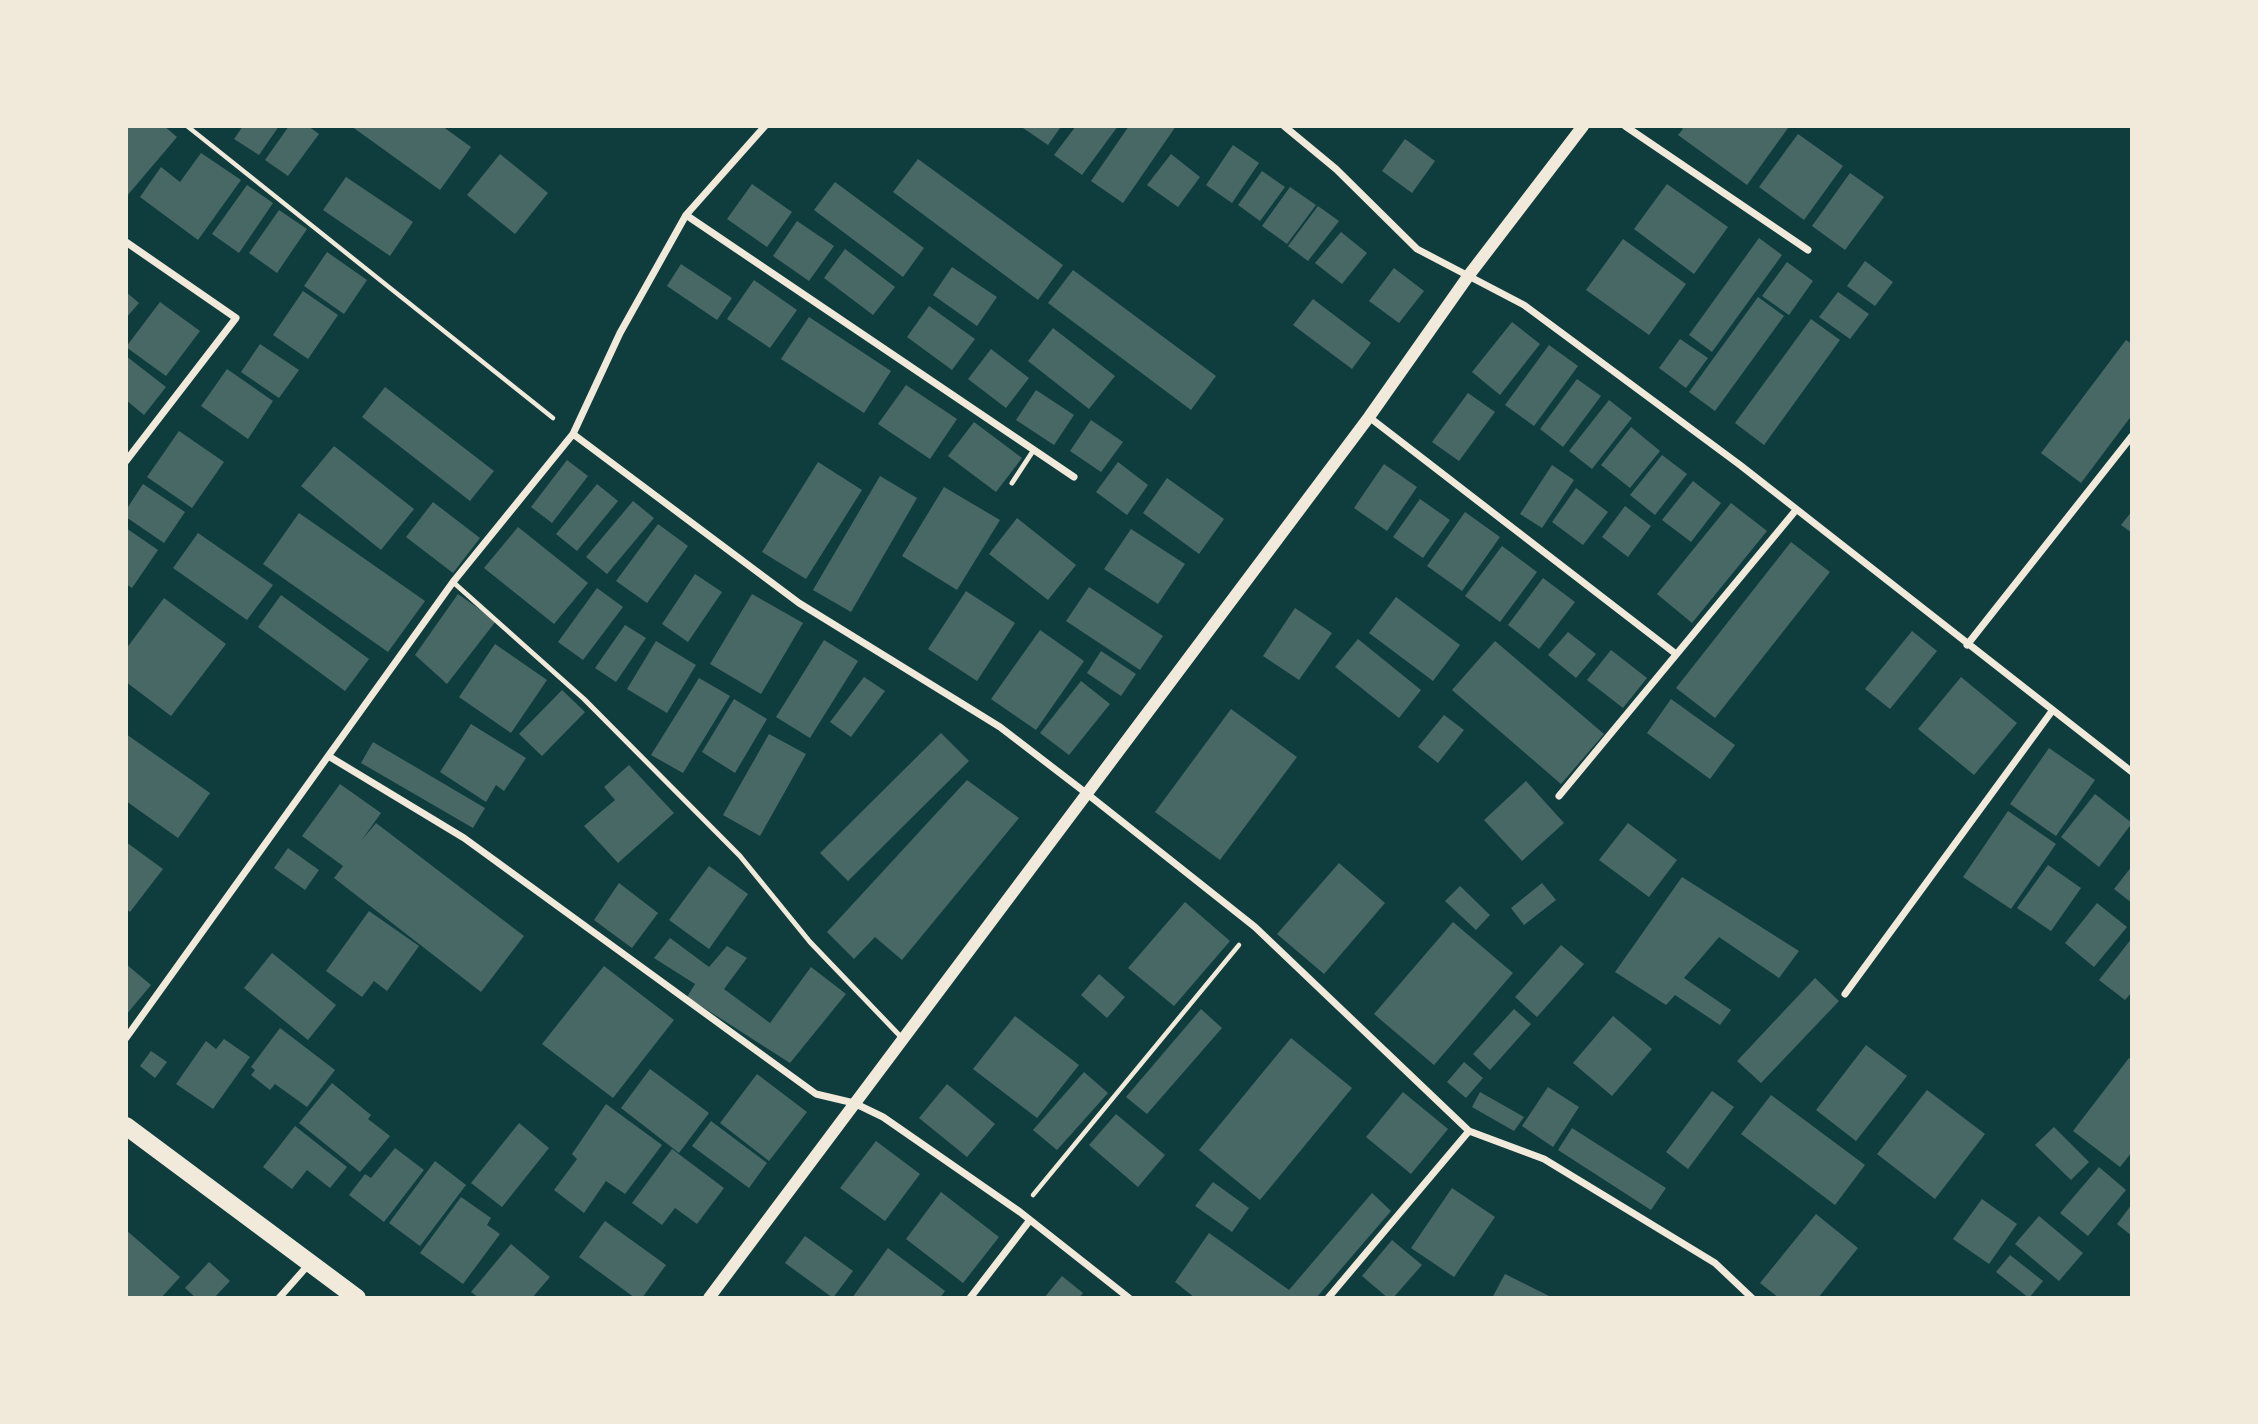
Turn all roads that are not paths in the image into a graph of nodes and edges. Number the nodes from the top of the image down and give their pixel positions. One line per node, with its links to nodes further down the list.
1 (765, 126): 5 (street)
2 (1284, 126): 8 (street)
3 (1583, 126): 8 (street)
4 (1625, 126): 7 (street)
5 (686, 215): 10 (street); 12 (street)
6 (126, 242): 13 (street)
7 (1808, 250)
8 (1469, 275): 9 (street); 16 (street)
9 (1369, 417): 19 (street); 23 (street)
10 (573, 434): 17 (street); 23 (street)
11 (2132, 436): 18 (street)
12 (1033, 451): 14 (street); 15 (lane)
13 (126, 461)
14 (1074, 477)
15 (1012, 483)
16 (1796, 510): 18 (street); 19 (street)
17 (453, 582): 21 (street); 27 (lane)
18 (1967, 645): 20 (street)
19 (1676, 654): 24 (street)
20 (2052, 711): 22 (street); 25 (street)
21 (330, 757): 26 (street); 28 (street)
22 (2132, 772)
23 (1086, 793): 27 (street); 30 (street)
24 (1559, 796)
25 (1845, 994)
26 (126, 1038)
27 (902, 1038): 28 (street)
28 (854, 1103): 31 (street); 35 (street)
29 (126, 1126): 32 (main road)
30 (1469, 1131): 38 (street); 39 (street)
31 (1030, 1220): 36 (street); 37 (street)
32 (311, 1263): 33 (street); 34 (main road)
33 (279, 1298)
34 (357, 1298)
35 (709, 1298)
36 (970, 1298)
37 (1129, 1298)
38 (1328, 1298)
39 (1752, 1298)

